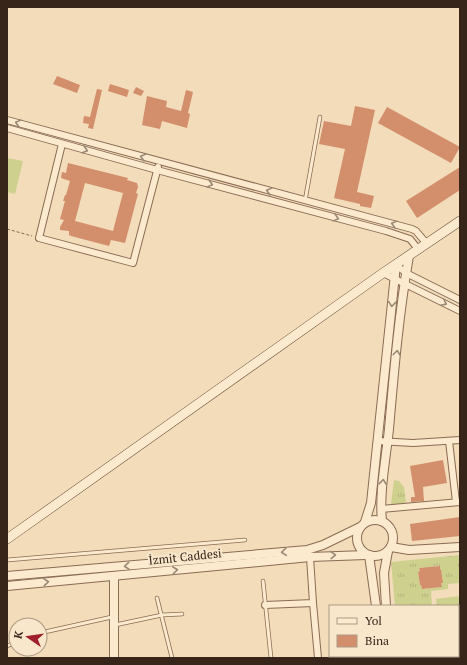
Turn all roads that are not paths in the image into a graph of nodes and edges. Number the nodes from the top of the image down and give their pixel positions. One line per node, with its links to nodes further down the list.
1 (320, 117): 7 (lane)
2 (7, 120): 5 (street, one-way to 2)
3 (7, 128): 4 (street)
4 (62, 144): 6 (street, one-way to 6); 6 (street)
5 (160, 162): 6 (street); 7 (street, one-way to 5)
6 (157, 170): 10 (street, one-way to 10)
7 (305, 201): 9 (street, one-way to 7)
8 (460, 220): 9 (main road)
9 (427, 244): 10 (main road)
10 (418, 249): 11 (main road)
11 (409, 256): 12 (main road); 14 (street)
12 (396, 265): 13 (main road); 14 (street); 15 (street)
13 (384, 273): 15 (street); 27 (main road)
14 (406, 273): 16 (street); 17 (street)
15 (395, 279): 16 (street); 19 (street, one-way to 19)
16 (405, 283): 18 (street, one-way to 18); 22 (street, one-way to 16)
17 (460, 300)
18 (460, 311)
19 (377, 440): 22 (street); 26 (street)
20 (460, 440): 21 (street)
21 (449, 441): 22 (street); 23 (street)
22 (388, 442): 24 (street, one-way to 22)
23 (458, 502): 24 (street)
24 (381, 509): 25 (street)
25 (382, 521): 26 (street, İzmit Caddesi); 30 (street)
26 (362, 524): 31 (street); 34 (street, İzmit Caddesi, one-way to 34)
27 (9, 539)
28 (245, 540): 33 (lane)
29 (460, 547): 30 (street)
30 (389, 549): 31 (street, İzmit Caddesi); 42 (street)
31 (367, 555): 32 (street, İzmit Caddesi, one-way to 31); 41 (street)
32 (310, 557): 35 (street, İzmit Caddesi, one-way to 32); 39 (street)
33 (7, 560)
34 (7, 576)
35 (114, 576): 37 (street, İzmit Caddesi, one-way to 35); 45 (street)
36 (263, 581): 40 (lane)
37 (7, 586)
38 (157, 598): 44 (lane)
39 (313, 603): 40 (street); 51 (street)
40 (265, 605): 50 (lane)
41 (376, 605)
42 (386, 605)
43 (182, 614): 44 (lane)
44 (162, 615): 46 (lane); 49 (lane)
45 (114, 617): 46 (street); 47 (lane)
46 (114, 625): 48 (street)
47 (48, 631)
48 (114, 658)
49 (172, 658)
50 (271, 658)
51 (318, 658)

